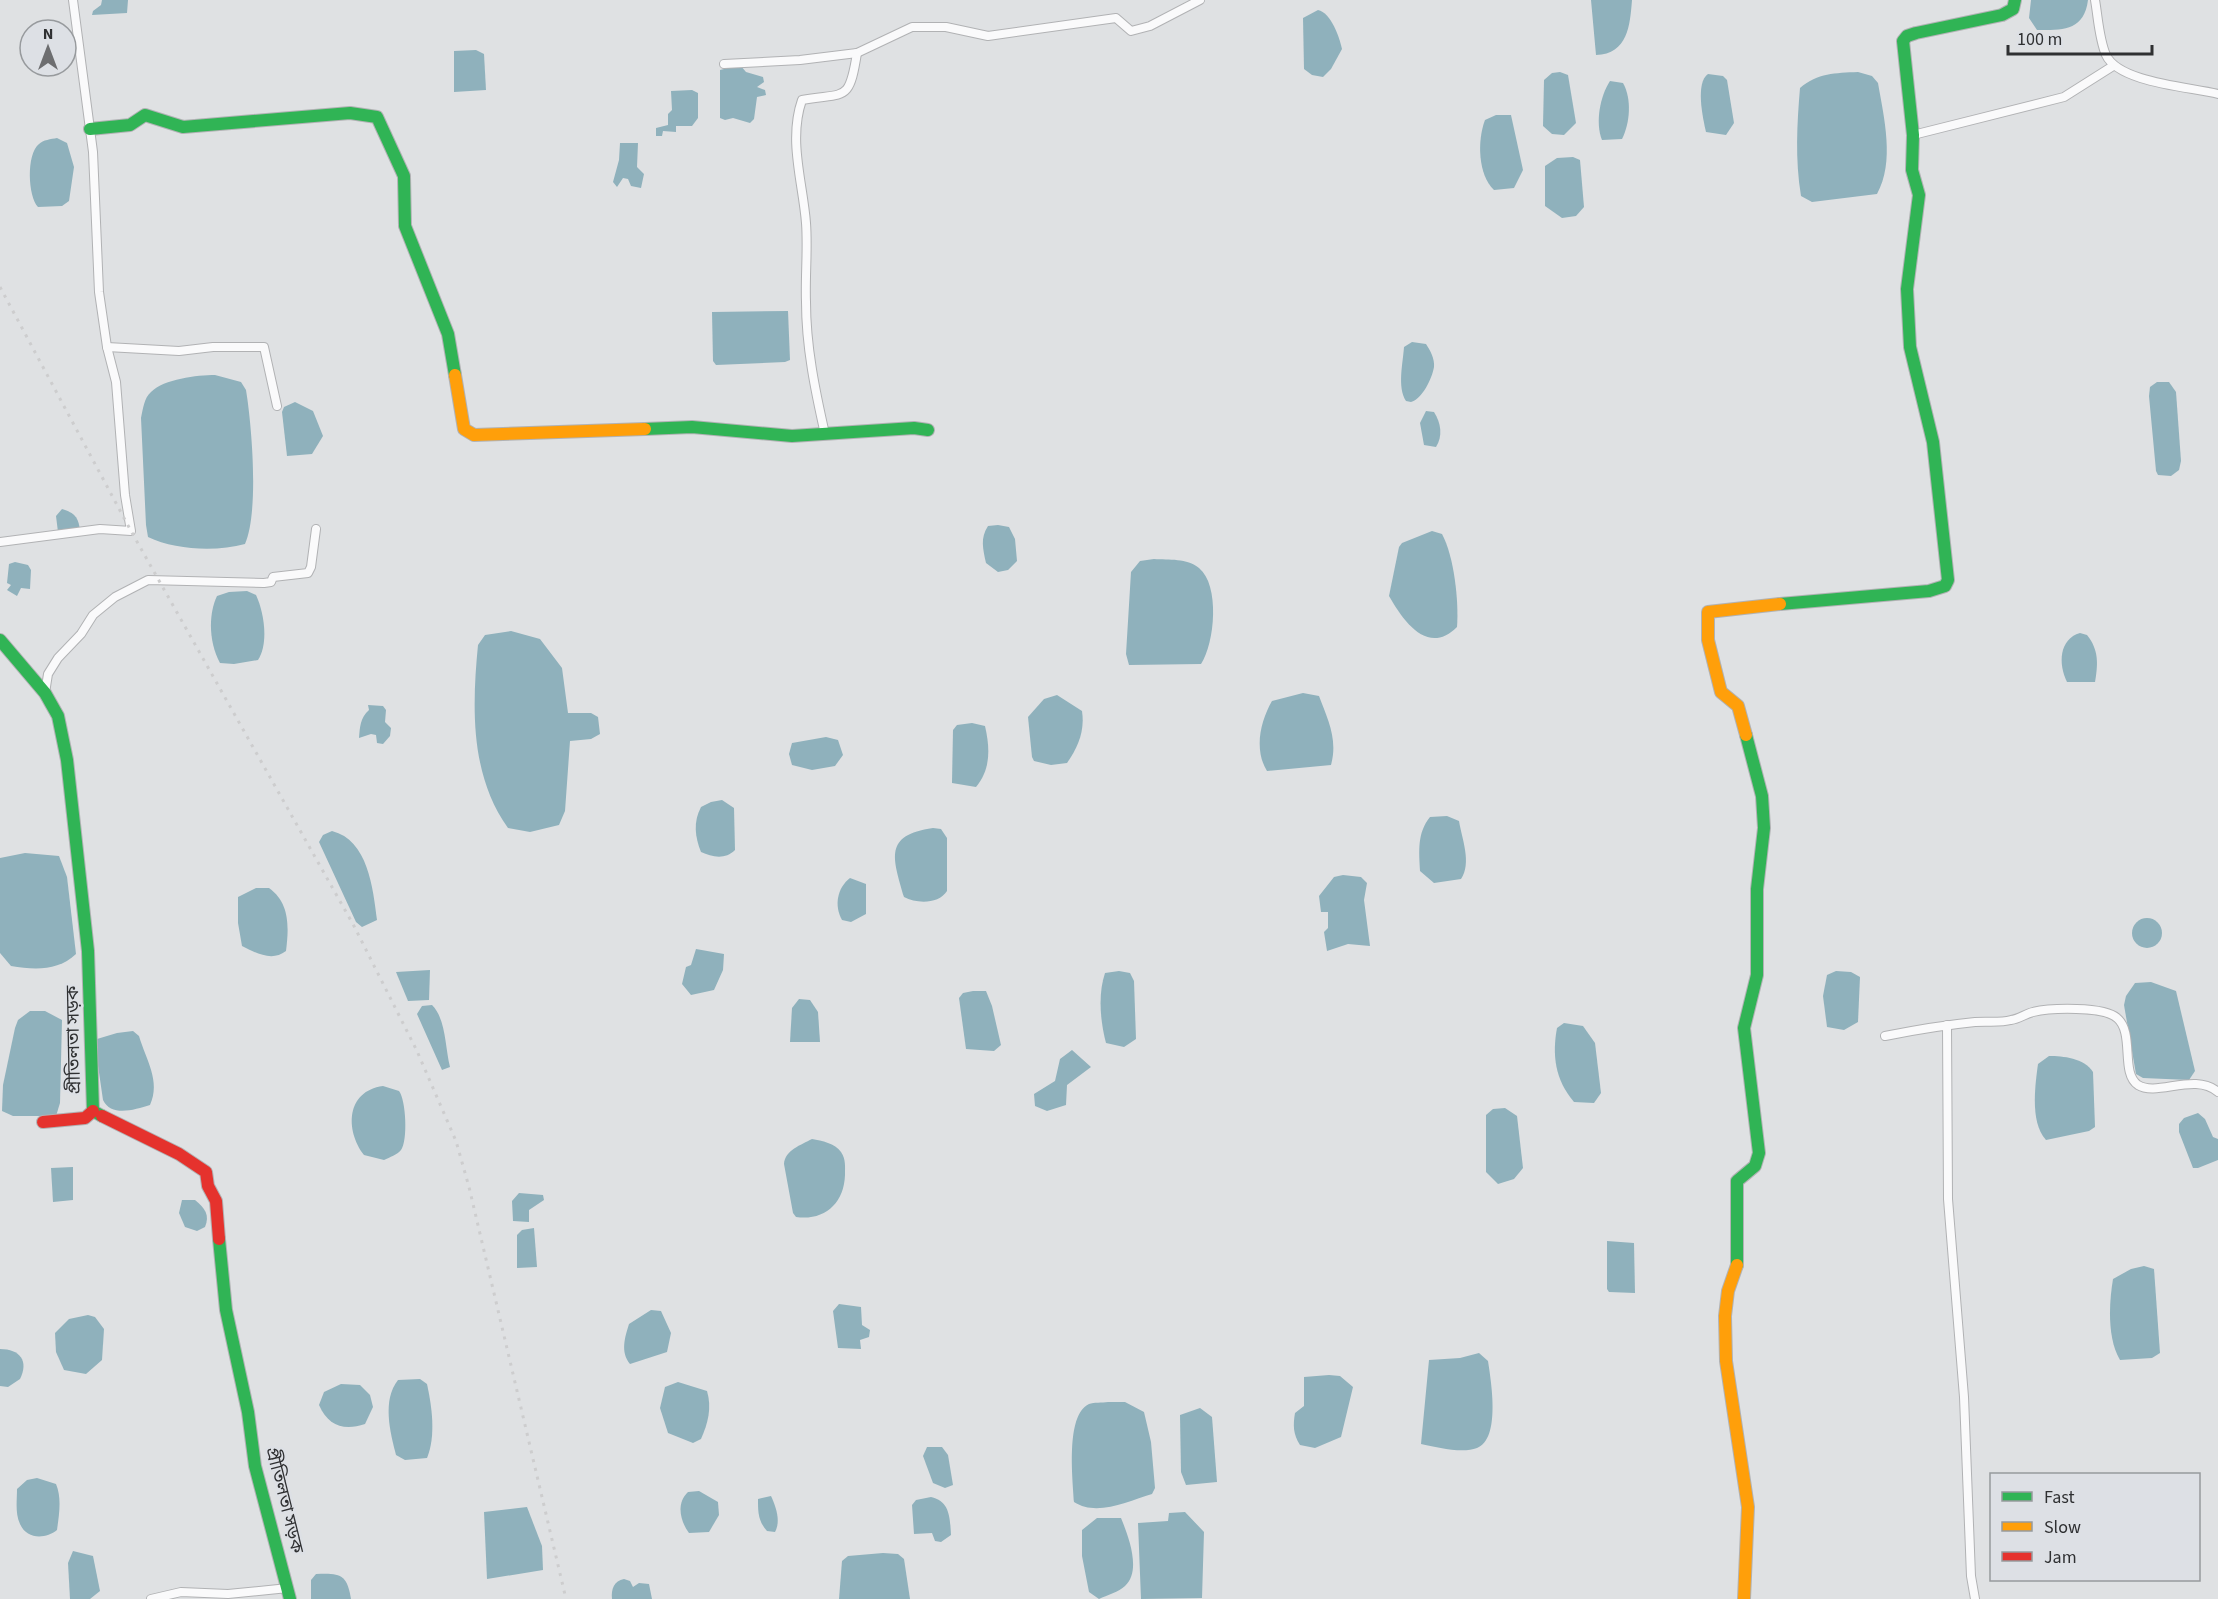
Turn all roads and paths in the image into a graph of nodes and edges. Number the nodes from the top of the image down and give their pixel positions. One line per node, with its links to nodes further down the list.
1 (73, 0): 9 (street)
2 (1200, 0): 5 (street)
3 (2015, 0): 10 (street)
4 (2095, 0): 7 (street)
5 (857, 53): 6 (street); 14 (street)
6 (724, 64)
7 (2113, 66): 8 (street); 10 (street)
8 (2218, 94)
9 (90, 129): 11 (street); 14 (street)
10 (1913, 135): 26 (street)
11 (107, 347): 12 (street); 16 (street)
12 (277, 405)
13 (928, 430): 14 (street)
14 (825, 434)
15 (316, 529): 18 (street)
16 (0, 542)
17 (0, 640): 18 (street, প্রীতিলতা সড়ক)
18 (45, 693): 22 (street, প্রীতিলতা সড়ক)
19 (1947, 1025): 20 (street); 21 (street); 27 (street)
20 (1885, 1036)
21 (2218, 1092)
22 (93, 1111): 23 (street); 24 (street, প্রীতিলতা সড়ক)
23 (43, 1122)
24 (289, 1593): 25 (street)
25 (151, 1599)
26 (1744, 1599)
27 (1975, 1599)

